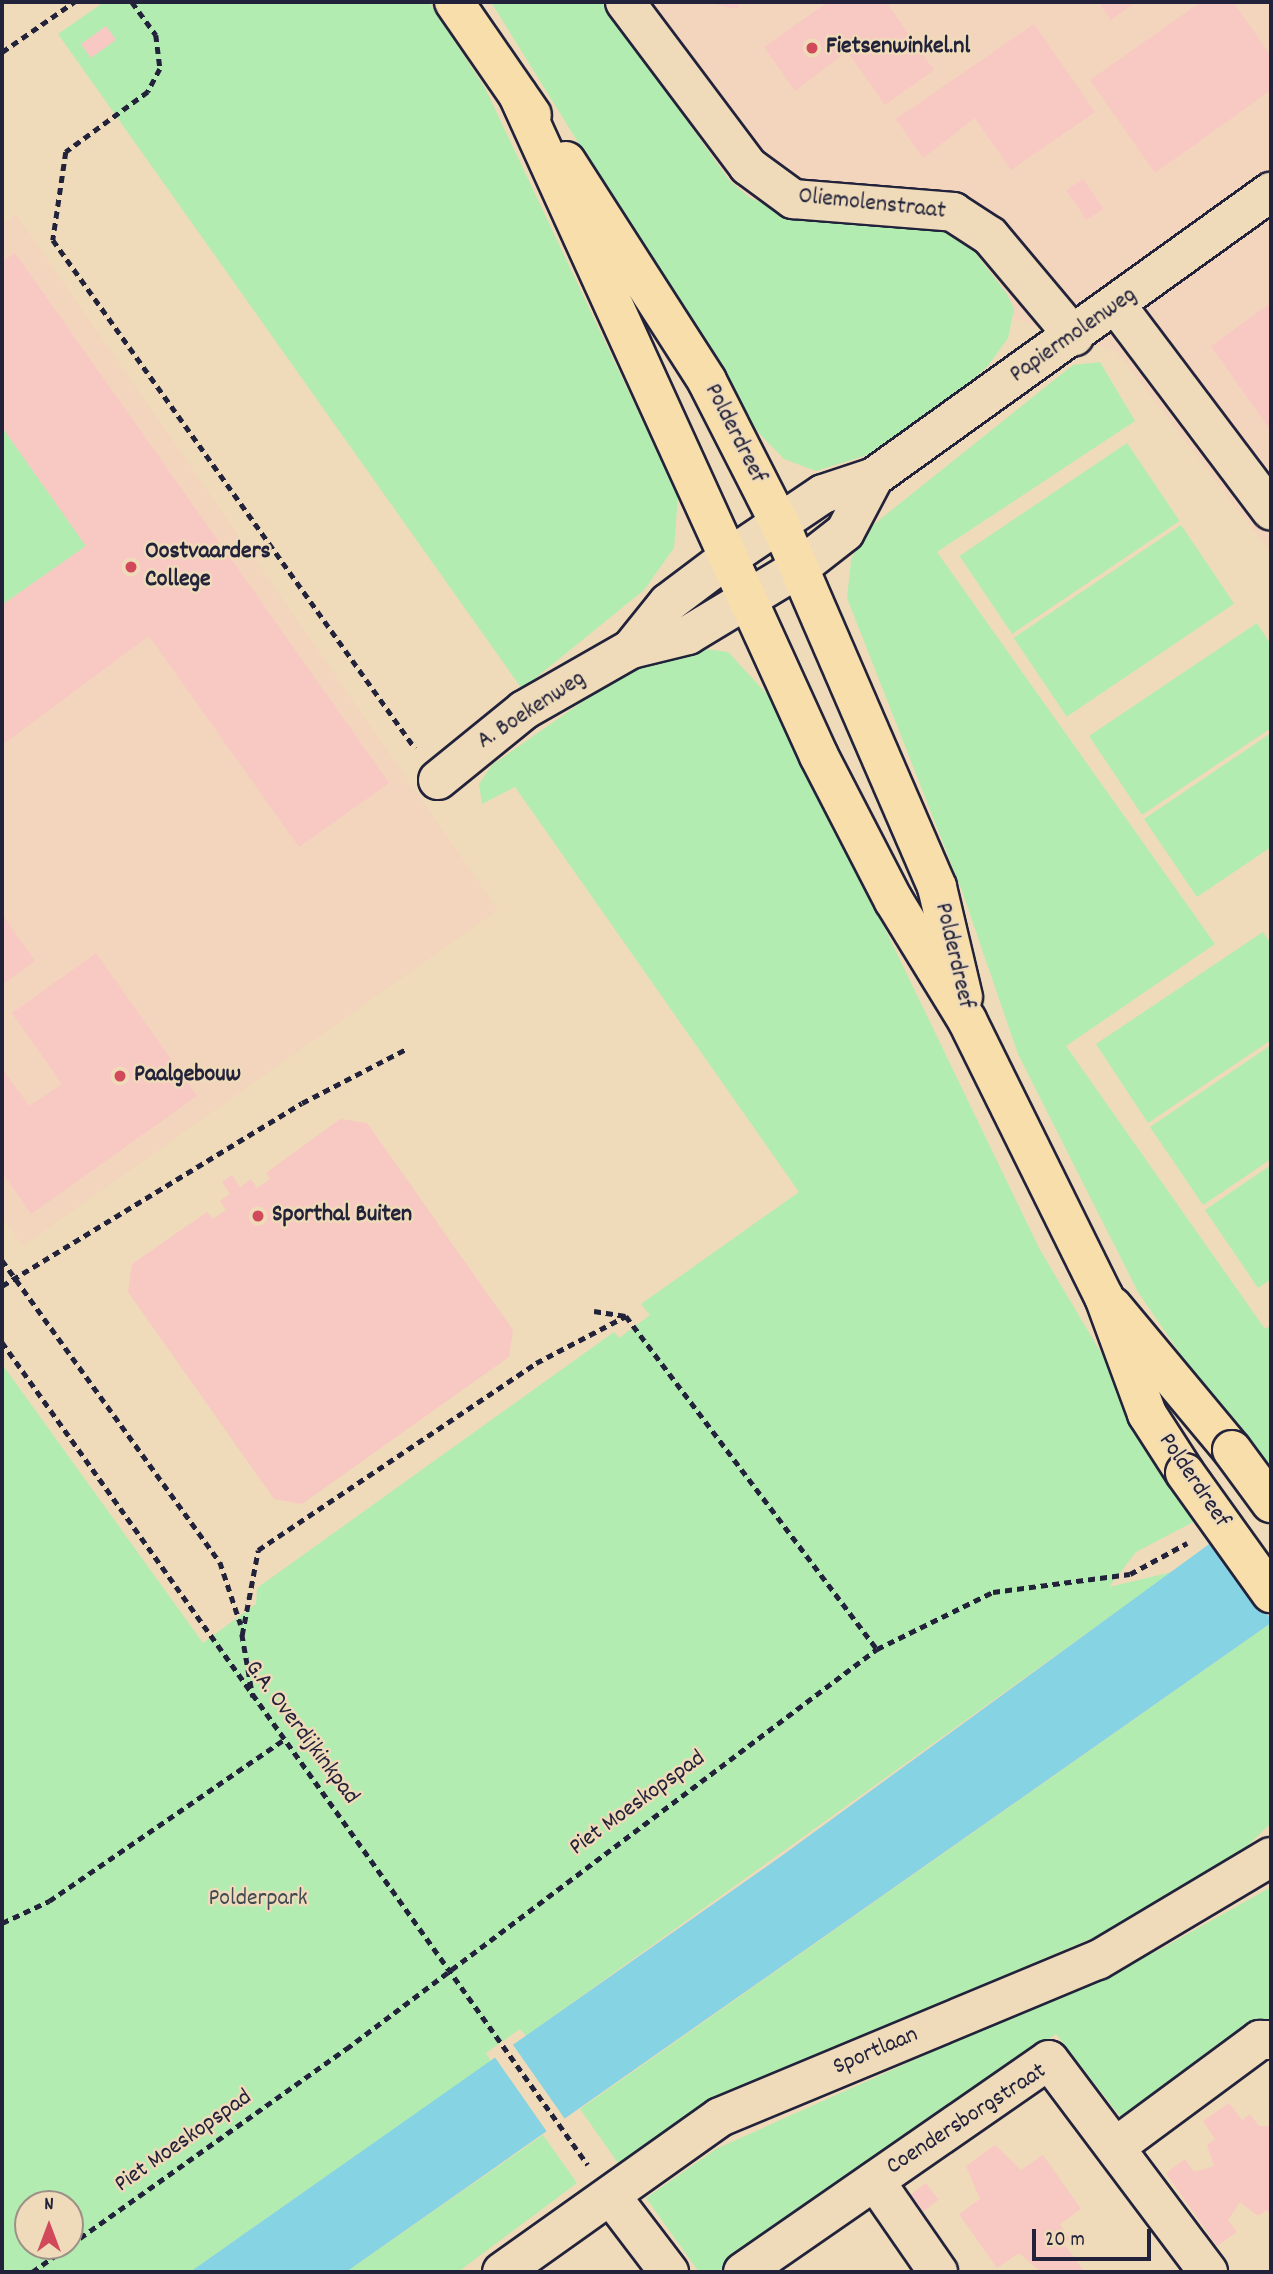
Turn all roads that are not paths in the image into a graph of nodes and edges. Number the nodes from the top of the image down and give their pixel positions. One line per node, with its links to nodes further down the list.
1 (454, 2): 3 (main road, Polderdreef)
2 (625, 2): 6 (street, Oliemolenstraat)
3 (517, 95): 9 (main road, Polderdreef); 10 (main road, Polderdreef)
4 (1271, 192): 5 (street, Papiermolenweg)
5 (1117, 306): 6 (street, Papiermolenweg); 8 (street)
6 (1074, 336): 7 (street, Papiermolenweg)
7 (874, 477): 9 (street, Papiermolenweg); 11 (street, Papiermolenweg)
8 (1271, 510)
9 (780, 524): 10 (street, A. Boekenweg); 11 (main road, Polderdreef)
10 (725, 560): 12 (main road, Polderdreef); 13 (street, A. Boekenweg)
11 (799, 568): 12 (street, Papiermolenweg); 15 (main road, Polderdreef)
12 (745, 601): 13 (street, A. Boekenweg); 15 (main road, Polderdreef)
13 (631, 649): 14 (street, A. Boekenweg)
14 (438, 780)
15 (967, 1020): 16 (main road)
16 (1104, 1297): 17 (main road, Polderdreef, bridge); 18 (main road, Polderdreef, bridge)
17 (1271, 1503)
18 (1271, 1593)
19 (1269, 1854): 23 (street, Sportlaan)
20 (1271, 2040): 21 (street)
21 (1118, 2145): 22 (street, Coendersborgstraat); 28 (street, Coendersborgstraat)
22 (875, 2180): 26 (street, Coendersborgstraat); 27 (street, Coendersborgstraat)
23 (611, 2196): 24 (street, Sportlaan); 25 (street)
24 (502, 2272)
25 (670, 2272)
26 (743, 2272)
27 (938, 2272)
28 (1208, 2272)

